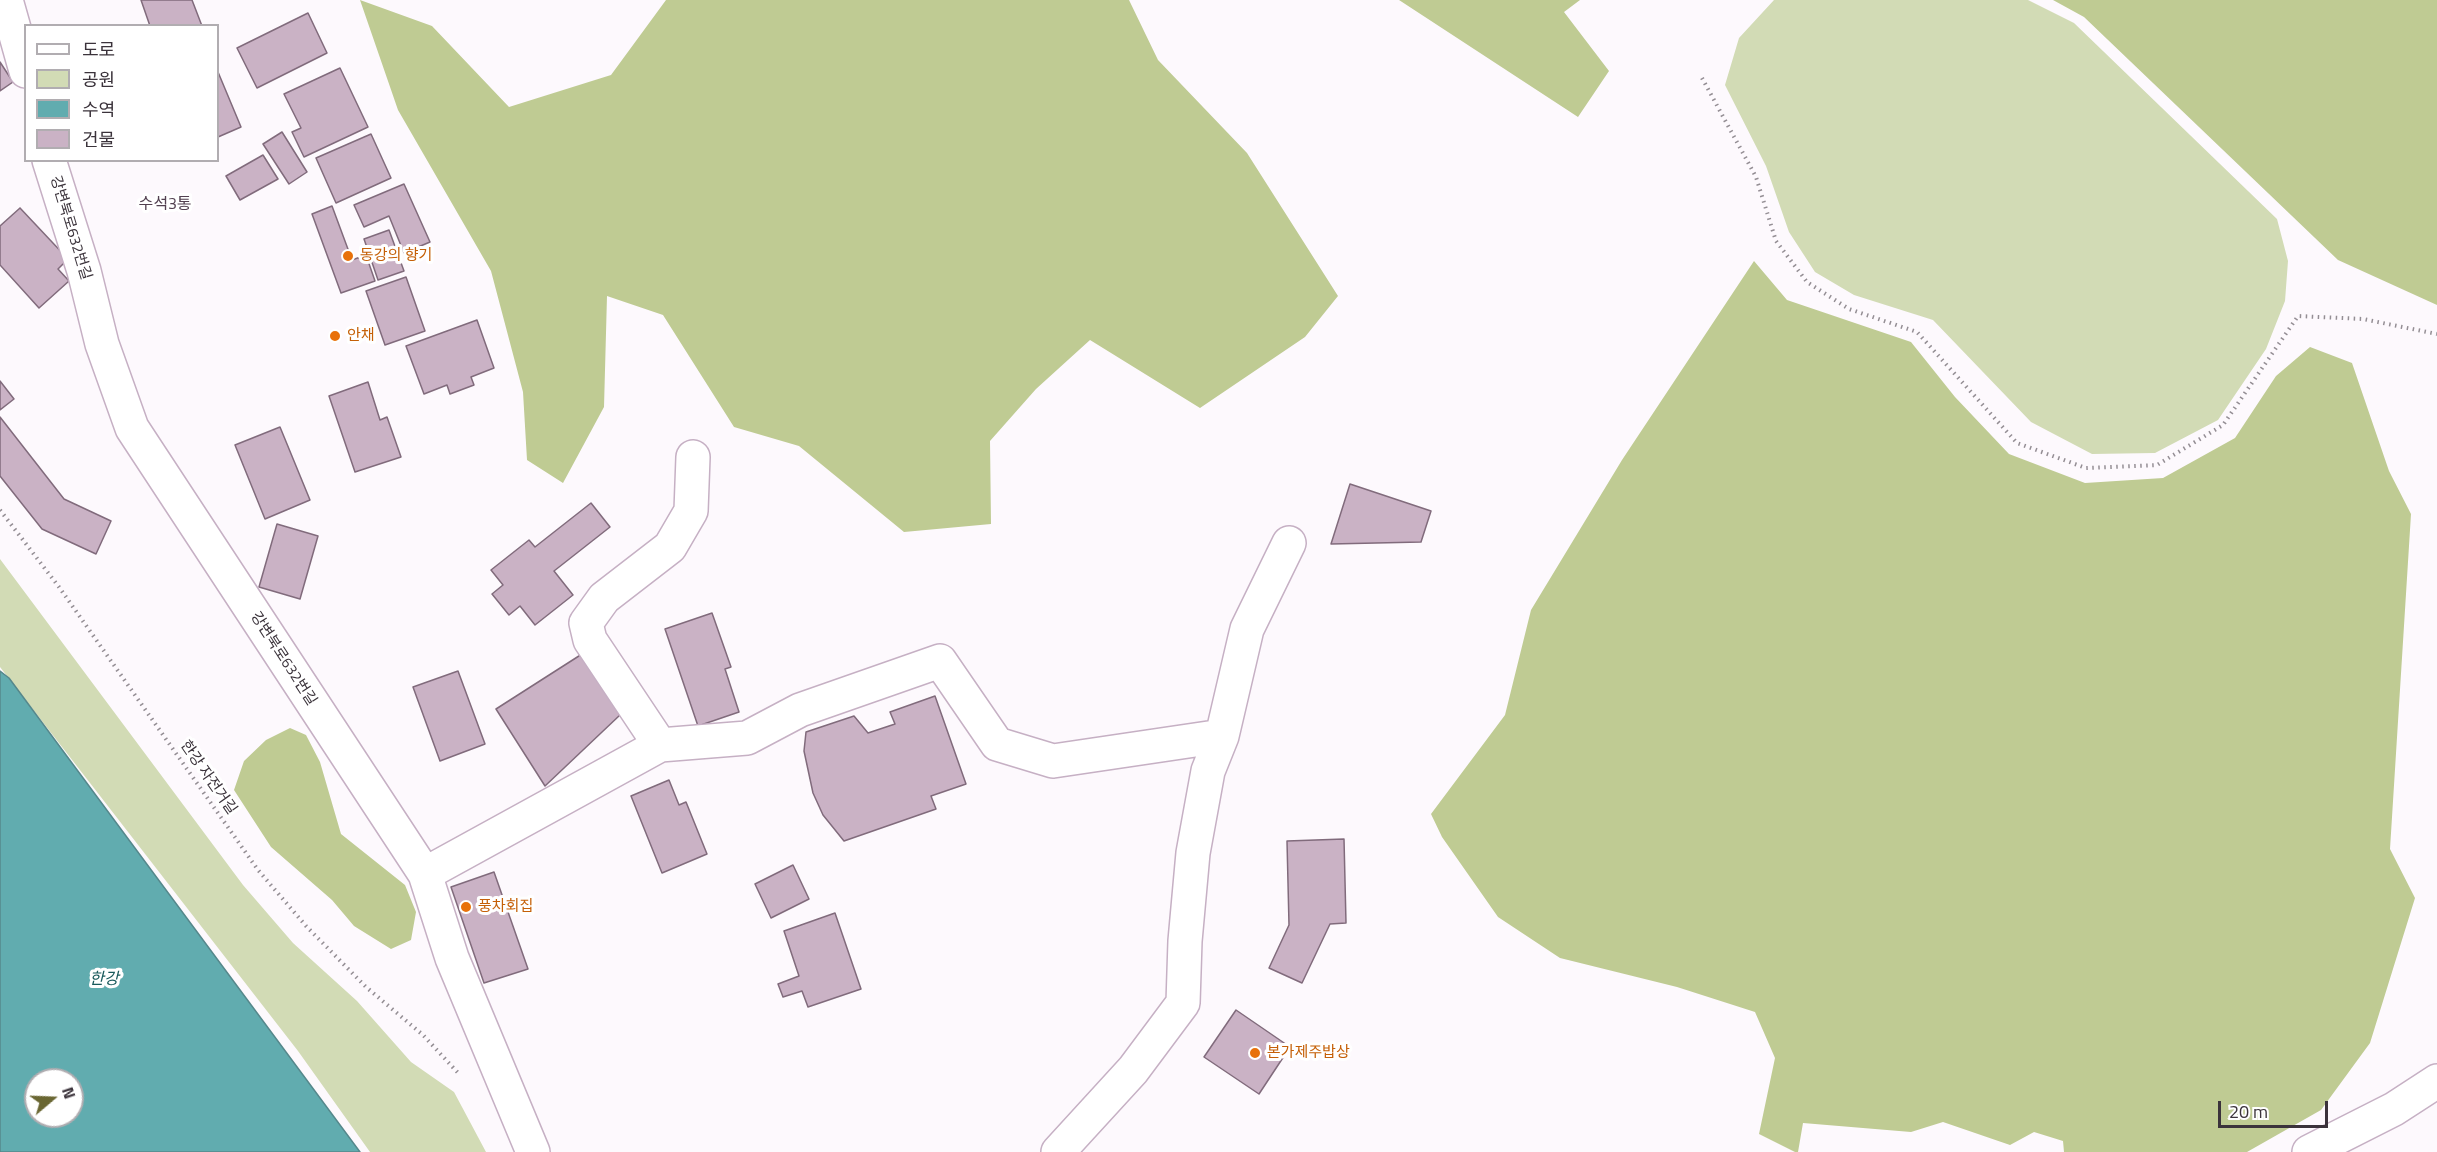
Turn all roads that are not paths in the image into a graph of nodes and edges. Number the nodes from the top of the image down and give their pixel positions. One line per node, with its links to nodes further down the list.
1 (6, 0): 2 (street)
2 (24, 63)
3 (50, 162): 8 (street, 강변북로632번길)
4 (693, 457): 7 (street)
5 (1289, 543): 6 (street)
6 (1222, 736): 7 (street); 11 (street)
7 (660, 745): 8 (street)
8 (425, 874): 10 (street, 강변북로632번길)
9 (2437, 1081): 12 (street)
10 (532, 1152)
11 (1058, 1152)
12 (2309, 1152)

